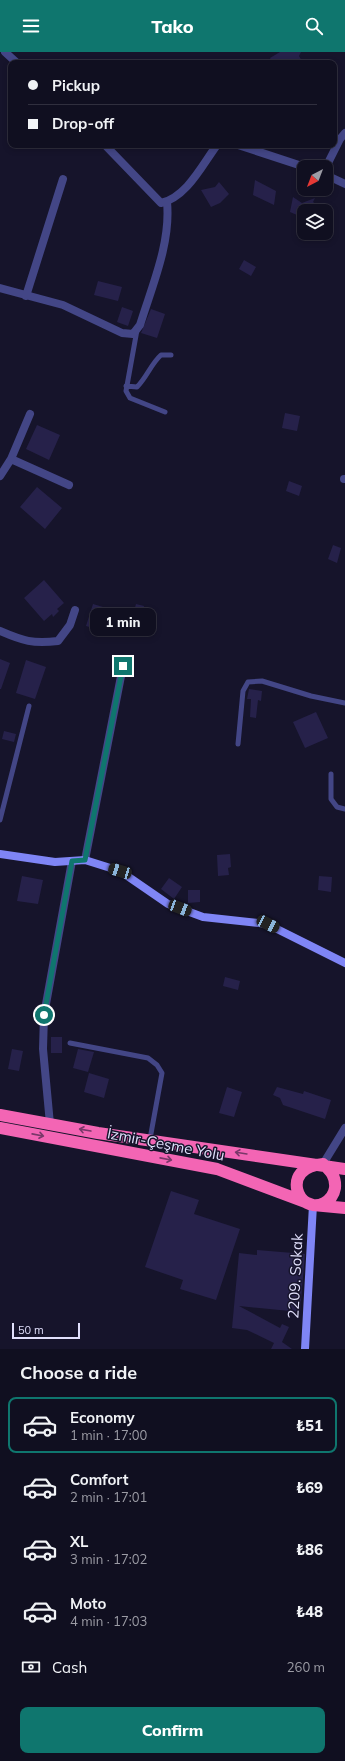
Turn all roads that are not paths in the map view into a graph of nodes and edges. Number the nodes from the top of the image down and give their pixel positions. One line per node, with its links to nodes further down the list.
1 (5, 52): 2 (street)
2 (14, 60)
3 (345, 133): 4 (street)
4 (337, 145)
5 (109, 148): 14 (street)
6 (215, 148): 14 (street)
7 (247, 148): 10 (street)
8 (336, 148): 9 (street)
9 (330, 160)
10 (297, 164)
11 (333, 178): 13 (street)
12 (63, 179): 16 (street)
13 (345, 184)
14 (164, 203): 17 (street)
15 (0, 288): 16 (street)
16 (26, 296): 17 (street)
17 (137, 330): 19 (lane)
18 (171, 355): 19 (lane)
19 (126, 386): 20 (lane)
20 (165, 412)
21 (30, 414): 22 (street)
22 (10, 459): 23 (street); 24 (street)
23 (0, 476)
24 (69, 485)
25 (75, 610): 26 (street)
26 (0, 631)
27 (123, 666): 35 (street)
28 (345, 703): 30 (lane)
29 (29, 706): 33 (lane)
30 (238, 744)
31 (331, 774): 32 (lane)
32 (345, 809)
33 (0, 820)
34 (0, 854): 36 (street)
35 (85, 860): 36 (street); 37 (street)
36 (72, 861): 40 (street)
37 (345, 963)
38 (70, 1043): 43 (lane)
39 (0, 1115): 40 (highway, İzmir-Çeşme Yolu)
40 (50, 1124): 43 (highway, İzmir-Çeşme Yolu, one-way to 40)
41 (0, 1128): 46 (highway, İzmir-Çeşme Yolu, one-way to 46)
42 (345, 1128): 44 (street)
43 (150, 1139): 44 (highway, İzmir-Çeşme Yolu, one-way to 43)
44 (323, 1164): 45 (highway, İzmir-Çeşme Yolu); 46 (highway); 46 (highway)
45 (345, 1169)
46 (313, 1205): 47 (highway, İzmir-Çeşme Yolu); 48 (street, 2209. Sokak)
47 (345, 1208)
48 (305, 1349)

